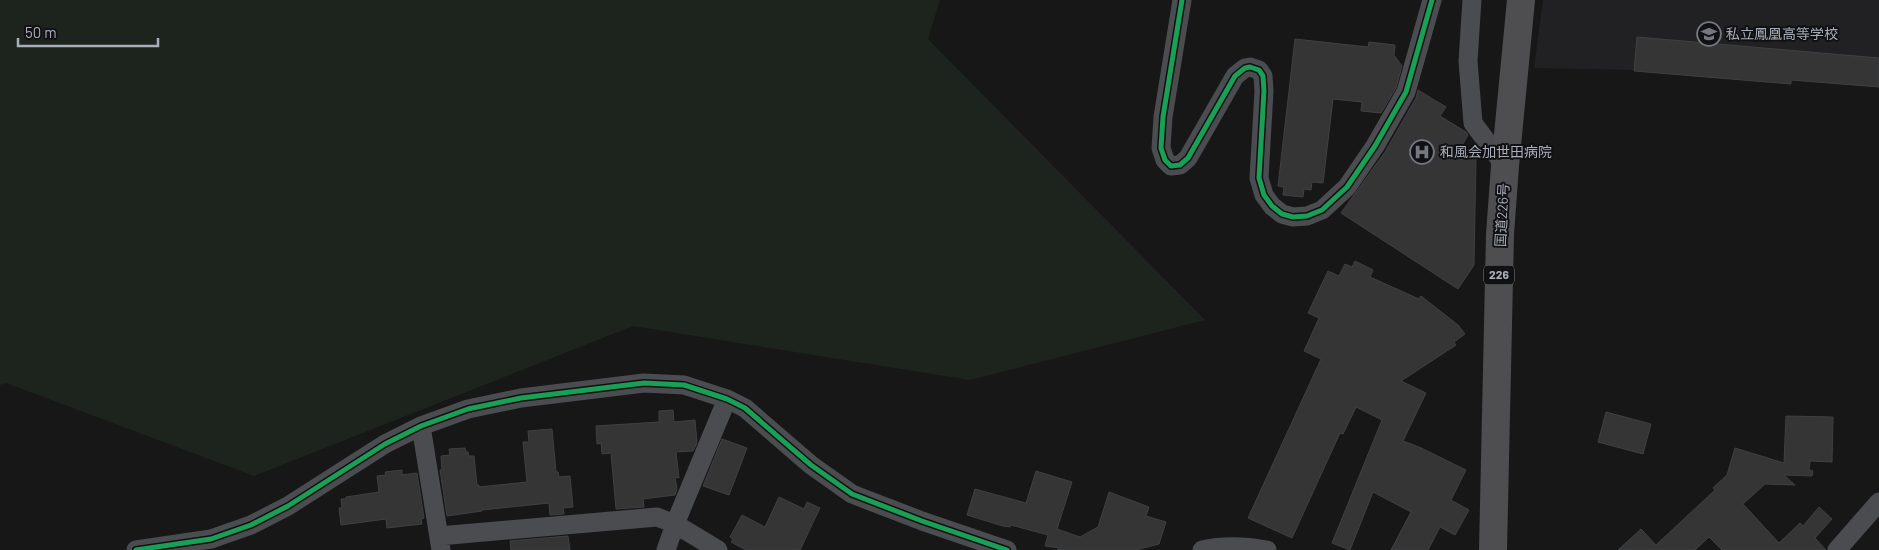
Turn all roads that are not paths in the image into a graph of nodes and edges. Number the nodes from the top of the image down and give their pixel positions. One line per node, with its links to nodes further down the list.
1 (1182, 0): 2 (street)
2 (1432, 0)
3 (1472, 0): 5 (street)
4 (1521, 0): 5 (highway, 国道226号 / 226)
5 (1504, 166): 17 (highway, 国道226号 / 226)
6 (727, 399): 7 (street); 9 (street); 14 (street)
7 (421, 426): 10 (street); 11 (street)
8 (1879, 502): 18 (street)
9 (675, 524): 10 (street); 12 (street); 13 (street)
10 (440, 543)
11 (136, 550)
12 (666, 550)
13 (718, 550)
14 (1007, 550)
15 (1202, 550): 16 (street)
16 (1267, 550)
17 (1494, 550)
18 (1837, 550)

